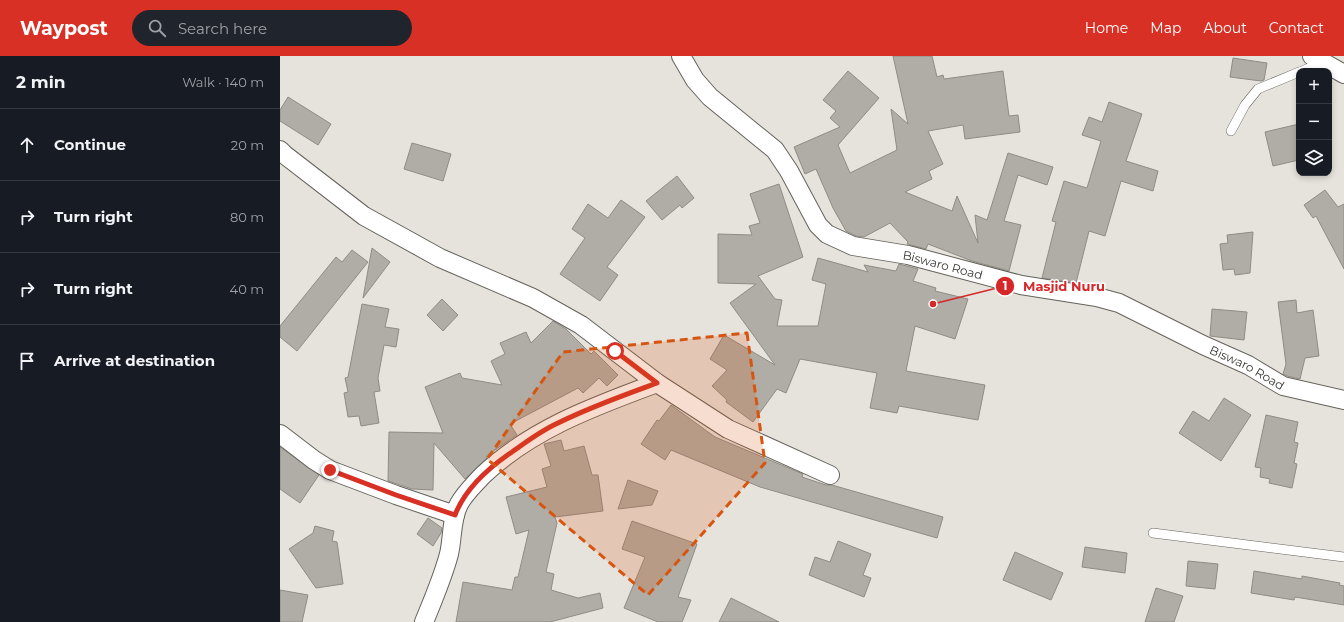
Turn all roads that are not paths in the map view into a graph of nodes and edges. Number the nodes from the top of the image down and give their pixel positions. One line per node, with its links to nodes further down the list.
1 (681, 56): 9 (street, Biswaro Road)
2 (1318, 59): 3 (lane); 5 (street)
3 (1306, 68)
4 (1296, 73): 6 (lane)
5 (1344, 74)
6 (1231, 131)
7 (282, 157): 8 (street)
8 (657, 383): 11 (street); 12 (street)
9 (1344, 400)
10 (280, 434): 12 (street)
11 (830, 475)
12 (455, 515): 15 (street)
13 (1153, 533): 14 (lane)
14 (1344, 557)
15 (424, 622)

